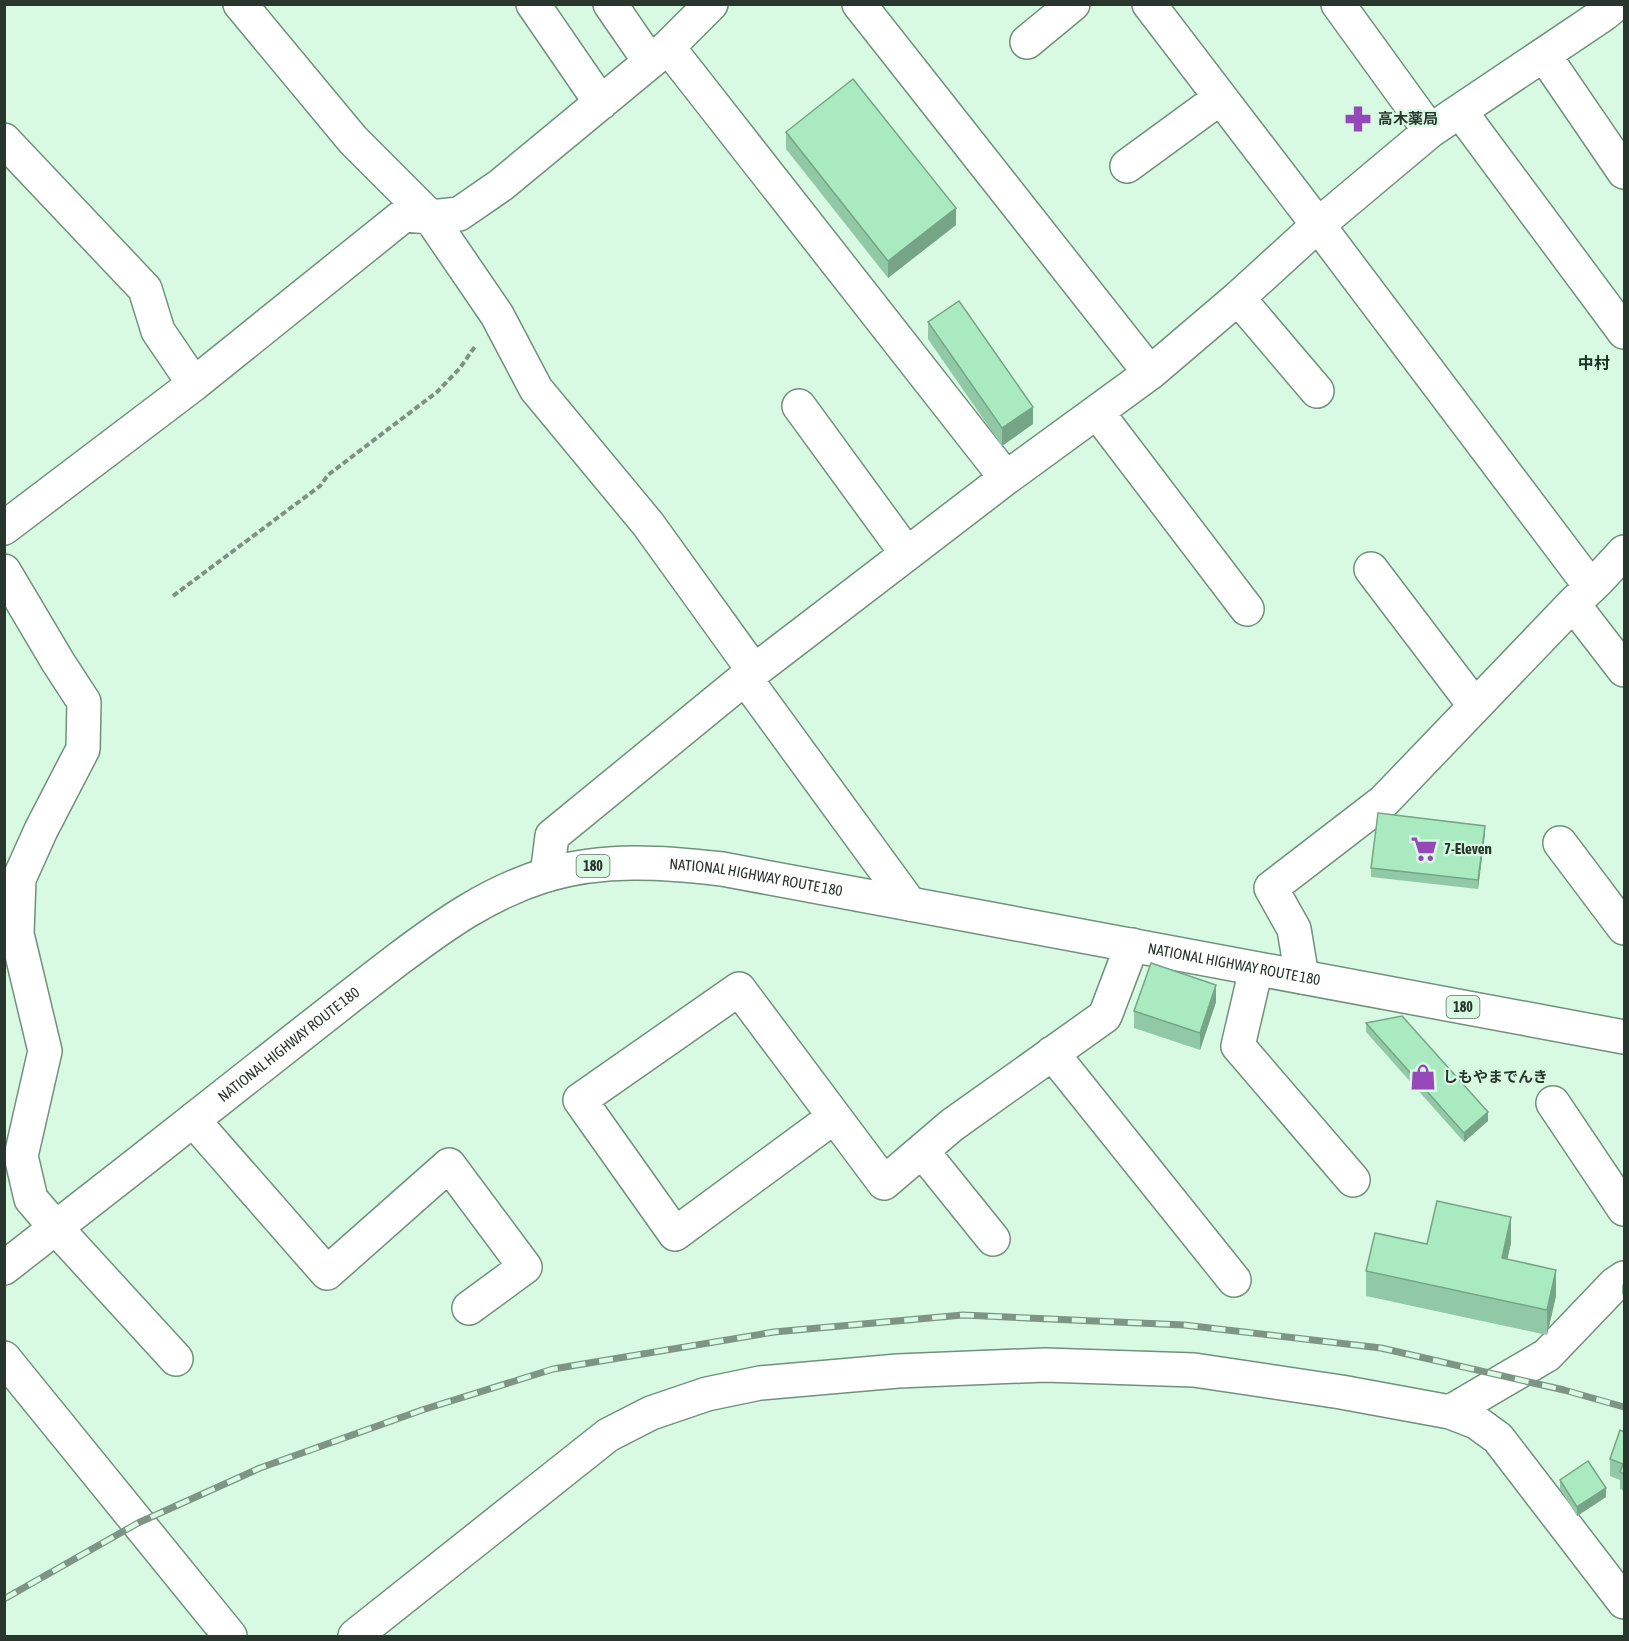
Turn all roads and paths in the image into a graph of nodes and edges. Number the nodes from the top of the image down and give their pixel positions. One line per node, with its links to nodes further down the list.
1 (240, 4): 20 (main road)
2 (533, 4): 14 (main road)
3 (610, 4): 11 (main road)
4 (711, 4): 11 (main road)
5 (859, 4): 25 (main road)
6 (1073, 4): 10 (main road)
7 (1149, 4): 13 (main road)
8 (1338, 4): 16 (main road)
9 (1606, 8): 12 (main road)
10 (1027, 42)
11 (659, 55): 14 (main road); 30 (main road)
12 (1544, 55): 15 (main road); 19 (main road)
13 (1220, 98): 18 (main road); 21 (main road)
14 (601, 103): 20 (main road)
15 (1460, 111): 16 (main road); 24 (main road)
16 (1430, 132): 21 (main road)
17 (4, 140): 26 (main road)
18 (1127, 166)
19 (1624, 172)
20 (430, 217): 23 (main road); 26 (main road)
21 (1318, 225): 22 (main road); 36 (main road)
22 (1238, 298): 25 (main road); 27 (main road)
23 (497, 315): 37 (path); 40 (main road)
24 (1624, 332)
25 (1150, 373): 29 (main road)
26 (194, 384): 31 (main road)
27 (1317, 391)
28 (799, 406): 33 (main road)
29 (1097, 412): 30 (main road); 38 (main road)
30 (1006, 478): 33 (main road)
31 (4, 528)
32 (1624, 552): 36 (main road)
33 (907, 554): 40 (main road)
34 (1371, 569): 41 (main road)
35 (4, 571): 57 (main road)
36 (1582, 595): 39 (main road); 41 (main road)
37 (173, 596)
38 (1247, 609)
39 (1624, 670)
40 (749, 675): 43 (main road); 44 (main road)
41 (1475, 706): 48 (main road)
42 (1560, 843): 45 (main road)
43 (547, 875): 44 (main road, NATIONAL HIGHWAY ROUTE 180 / 180); 53 (main road, NATIONAL HIGHWAY ROUTE 180 / 180)
44 (910, 904): 46 (main road, NATIONAL HIGHWAY ROUTE 180 / 180)
45 (1624, 928)
46 (1132, 945): 47 (main road, NATIONAL HIGHWAY ROUTE 180 / 180); 50 (main road)
47 (1256, 969): 48 (main road, NATIONAL HIGHWAY ROUTE 180 / 180); 55 (main road)
48 (1302, 977): 49 (main road, NATIONAL HIGHWAY ROUTE 180 / 180)
49 (1624, 1037)
50 (1052, 1053): 54 (main road); 60 (main road)
51 (1553, 1103): 56 (main road)
52 (834, 1117): 52 (main road); 54 (main road)
53 (193, 1120): 57 (main road, NATIONAL HIGHWAY ROUTE 180 / 180); 62 (main road)
54 (922, 1151): 58 (main road)
55 (1353, 1180)
56 (1624, 1209)
57 (56, 1228): 59 (main road, NATIONAL HIGHWAY ROUTE 180 / 180); 64 (main road)
58 (993, 1239)
59 (4, 1268)
60 (1234, 1280)
61 (1620, 1281): 65 (main road)
62 (469, 1308)
63 (4, 1358): 67 (main road)
64 (176, 1359)
65 (1450, 1413): 66 (main road); 68 (main road)
66 (1624, 1602)
67 (230, 1636)
68 (355, 1636)

